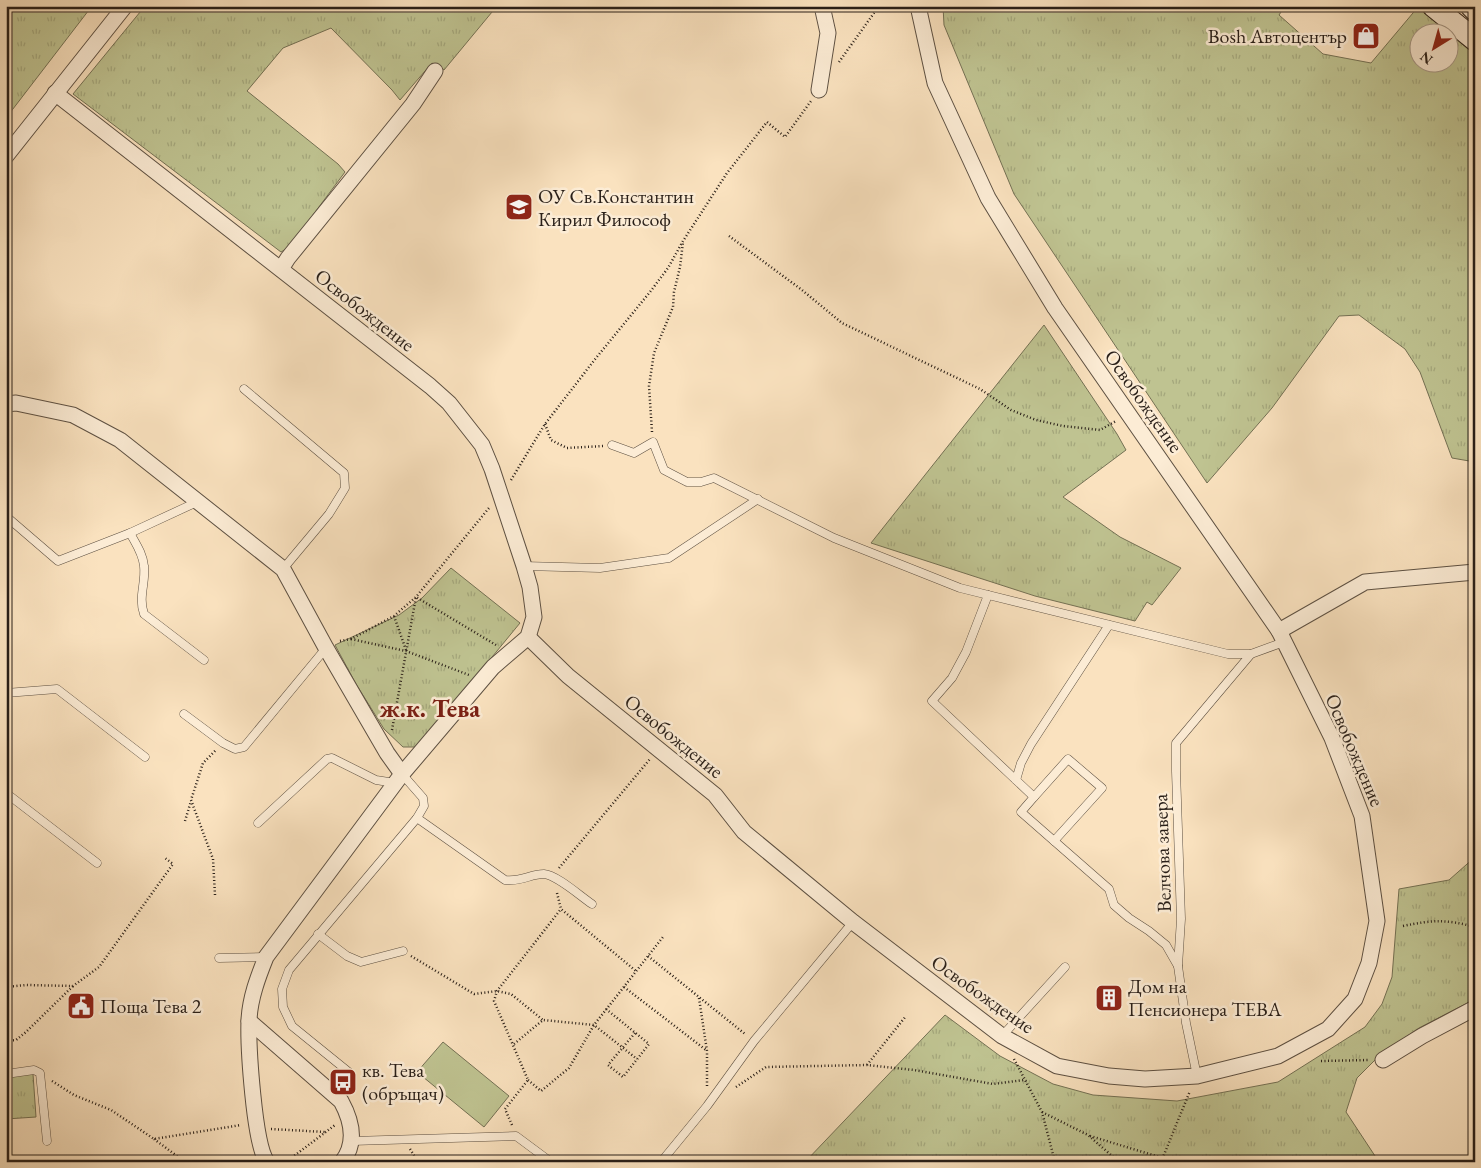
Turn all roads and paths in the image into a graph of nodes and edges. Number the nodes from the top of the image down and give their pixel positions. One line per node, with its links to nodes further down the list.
1 (125, 6): 12 (street)
2 (822, 6): 11 (street)
3 (879, 6): 9 (path)
4 (918, 6): 19 (street, Освобождение)
5 (1433, 6): 8 (street)
6 (1471, 6): 7 (street)
7 (1475, 10)
8 (1475, 40)
9 (835, 67)
10 (434, 71): 16 (street)
11 (819, 90): 15 (path)
12 (55, 93): 13 (street); 16 (street, Освобождение)
13 (6, 156)
14 (729, 236): 19 (path)
15 (683, 241): 20 (path); 21 (path)
16 (281, 269): 23 (street, Освобождение)
17 (244, 389): 29 (lane)
18 (6, 404): 25 (street)
19 (1129, 414): 35 (street, Освобождение)
20 (544, 424): 22 (path); 23 (path)
21 (653, 442): 22 (lane); 24 (lane)
22 (612, 445)
23 (500, 494): 28 (street, Освобождение); 32 (path)
24 (758, 500): 28 (lane); 31 (lane)
25 (197, 502): 27 (lane); 29 (street)
26 (8, 518): 27 (lane)
27 (130, 533): 42 (lane)
28 (524, 566): 36 (street, Освобождение)
29 (283, 570): 38 (street)
30 (1475, 572): 35 (street)
31 (988, 596): 34 (lane); 51 (lane)
32 (416, 597): 33 (path); 39 (path); 40 (path)
33 (394, 616): 37 (path); 39 (path)
34 (1109, 625): 41 (lane); 51 (lane)
35 (1282, 636): 41 (lane); 102 (street, Освобождение)
36 (528, 637): 40 (street); 47 (street, Освобождение)
37 (351, 639): 38 (path); 39 (path)
38 (325, 646): 46 (lane); 48 (street)
39 (406, 652): 43 (path); 48 (path)
40 (508, 653): 43 (street)
41 (1251, 654): 74 (lane, Велчова завера)
42 (204, 660)
43 (482, 680): 50 (street)
44 (6, 693): 49 (lane)
45 (184, 714): 46 (lane)
46 (224, 743): 54 (path)
47 (658, 749): 61 (path); 65 (street, Освобождение)
48 (388, 753): 50 (street)
49 (145, 757)
50 (399, 779): 55 (lane); 57 (lane); 72 (street)
51 (1016, 780): 53 (lane)
52 (6, 793): 60 (lane)
53 (1034, 797): 58 (lane); 58 (lane)
54 (191, 800): 56 (path); 62 (path)
55 (417, 818): 61 (lane); 68 (lane)
56 (185, 821)
57 (258, 823)
58 (1054, 840): 74 (lane)
59 (165, 858): 77 (path)
60 (96, 863)
61 (552, 876): 63 (lane); 64 (path)
62 (215, 895)
63 (592, 904)
64 (562, 908): 76 (path); 80 (path)
65 (853, 922): 89 (street, Освобождение); 91 (lane)
66 (1403, 926): 67 (path)
67 (1475, 928)
68 (318, 934): 70 (lane); 99 (lane)
69 (663, 937): 71 (path)
70 (403, 952): 80 (path)
71 (648, 956): 76 (path); 81 (path)
72 (266, 957): 73 (lane); 86 (street)
73 (219, 958)
74 (1178, 966): 102 (lane, Велчова завера)
75 (1066, 967): 89 (lane)
76 (636, 971): 78 (path)
77 (73, 986): 79 (path); 90 (path)
78 (624, 986): 83 (path); 94 (path)
79 (6, 987)
80 (497, 991): 85 (path); 92 (path)
81 (699, 997): 91 (path); 94 (path)
82 (1475, 1008): 96 (street)
83 (606, 1010): 87 (path); 88 (path)
84 (906, 1016): 98 (path)
85 (543, 1020): 87 (path); 92 (path)
86 (249, 1021): 107 (street); 108 (street)
87 (594, 1025): 93 (path); 103 (path)
88 (634, 1032): 93 (path); 95 (path)
89 (1002, 1036): 102 (street, Освобождение); 104 (path)
90 (6, 1040)
91 (754, 1041): 105 (lane)
92 (513, 1044): 103 (path)
93 (623, 1047): 95 (path); 95 (path)
94 (707, 1051): 105 (path)
95 (637, 1059)
96 (1384, 1060): 97 (path)
97 (1321, 1061)
98 (867, 1065): 104 (path); 105 (path)
99 (350, 1073)
100 (6, 1074): 101 (lane)
101 (40, 1074): 112 (path); 113 (lane)
102 (1197, 1076): 115 (path)
103 (528, 1080): 111 (path)
104 (1024, 1080): 106 (path)
105 (707, 1106): 121 (lane)
106 (1042, 1112): 110 (path); 122 (path)
107 (349, 1116): 109 (path); 114 (street)
108 (258, 1128): 109 (path); 112 (path); 116 (street)
109 (325, 1132): 118 (path)
110 (1088, 1135): 115 (path); 123 (path)
111 (516, 1136): 114 (lane); 120 (lane)
112 (154, 1139): 117 (path)
113 (47, 1141)
114 (352, 1141): 119 (street)
115 (1163, 1157): 124 (path); 125 (path)
116 (264, 1161)
117 (185, 1162)
118 (286, 1162)
119 (342, 1162)
120 (551, 1162)
121 (661, 1162)
122 (1055, 1162)
123 (1119, 1162)
124 (1161, 1162)
125 (1176, 1162)

